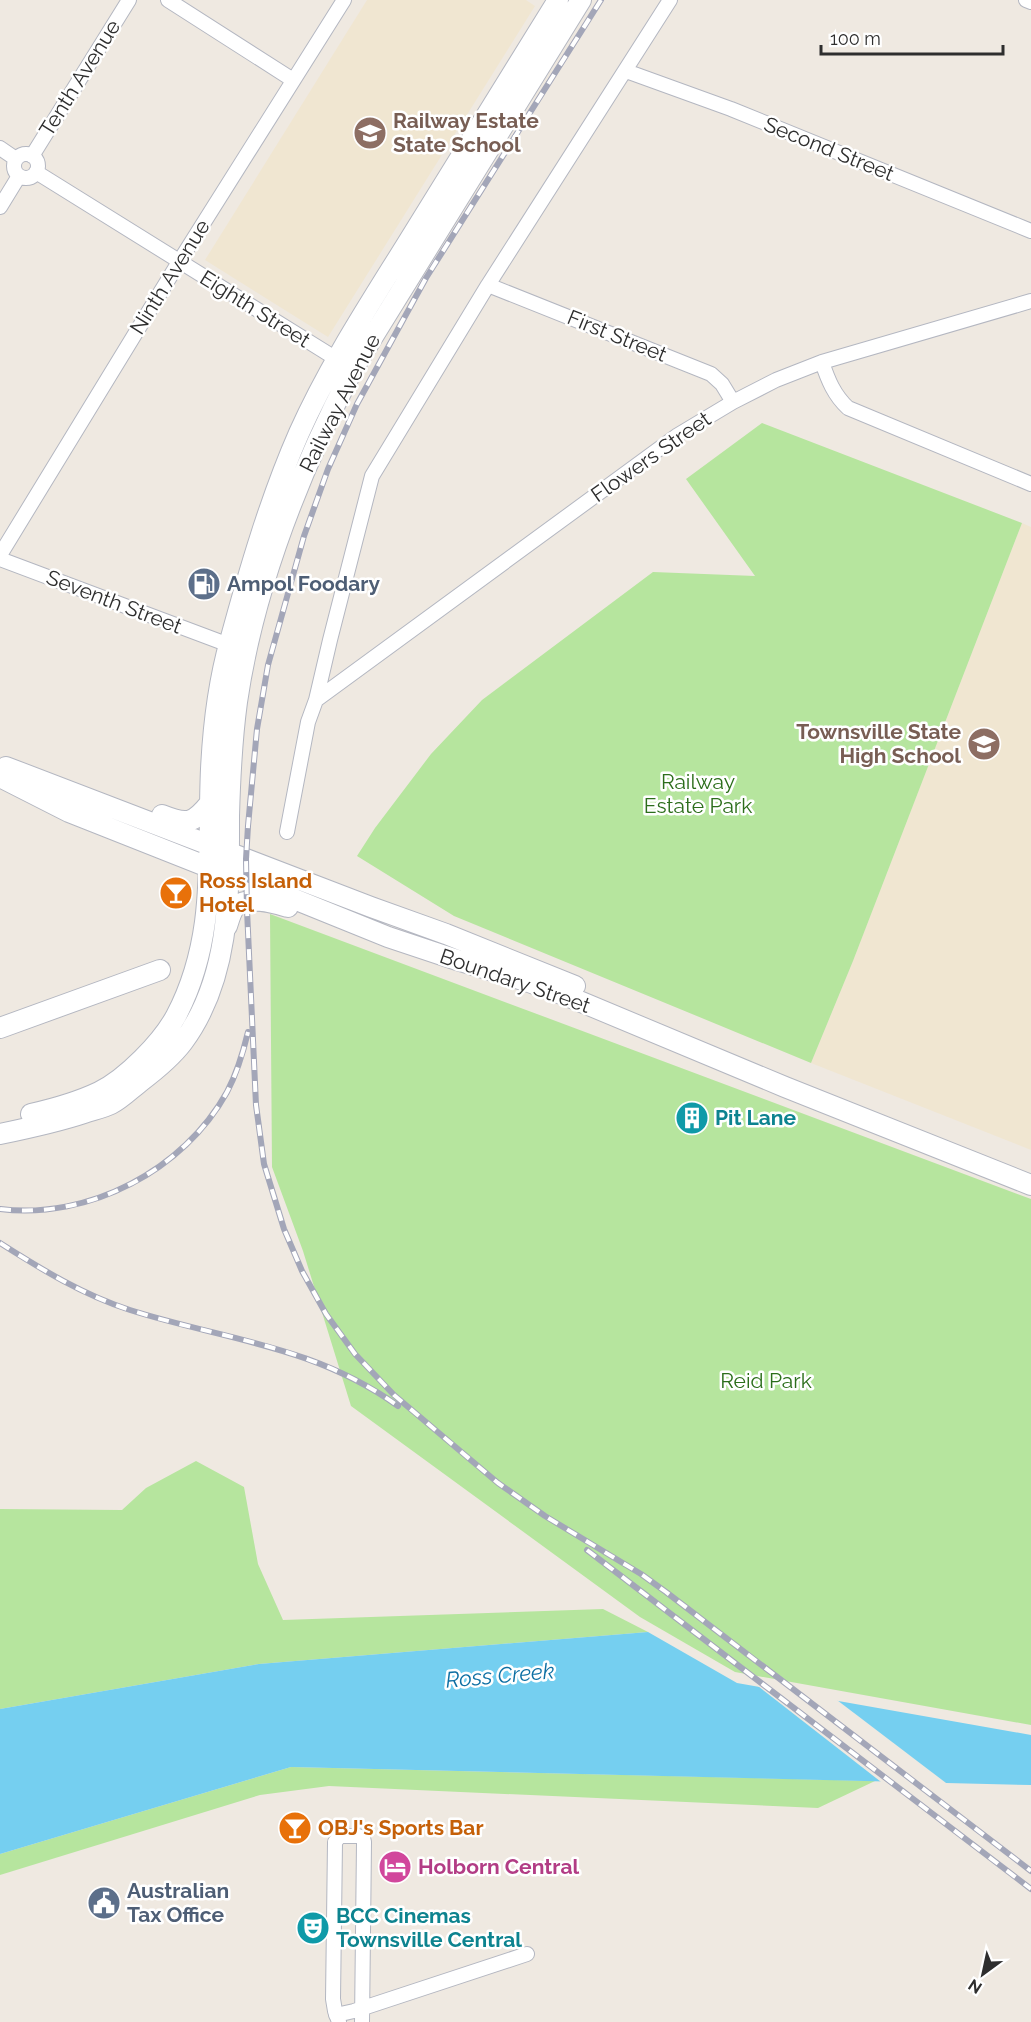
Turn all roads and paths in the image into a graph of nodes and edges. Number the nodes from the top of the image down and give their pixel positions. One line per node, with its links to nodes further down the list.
1 (129, 0): 12 (street, Tenth Avenue)
2 (168, 0): 10 (street)
3 (344, 0): 10 (street, Ninth Avenue)
4 (558, 0): 22 (main road, Railway Avenue)
5 (581, 0): 22 (main road, Railway Avenue)
6 (670, 0): 9 (street)
7 (1026, 0): 8 (street)
8 (1031, 2)
9 (626, 71): 17 (street, Second Street); 19 (street)
10 (293, 80): 18 (street, Ninth Avenue)
11 (0, 148): 13 (street)
12 (32, 156): 13 (street); 14 (street)
13 (16, 159): 15 (street)
14 (36, 172): 15 (street); 18 (street, Eighth Street)
15 (19, 176): 16 (street)
16 (0, 207)
17 (1031, 231)
18 (179, 262): 22 (street, Eighth Street); 25 (street, Ninth Avenue)
19 (488, 285): 23 (street, First Street); 27 (street)
20 (1031, 301): 21 (street, Flowers Street)
21 (822, 362): 23 (street, Flowers Street); 24 (street)
22 (344, 364): 26 (main road, Railway Avenue); 34 (main road, Railway Avenue)
23 (733, 402): 27 (street, Flowers Street)
24 (1031, 484)
25 (0, 557): 26 (street, Seventh Street)
26 (229, 645): 31 (main road, Railway Avenue)
27 (316, 700): 32 (street)
28 (0, 765): 30 (main road, Boundary Street)
29 (0, 777): 35 (main road, Boundary Street)
30 (67, 791): 31 (main road); 33 (main road, Boundary Street)
31 (210, 803): 33 (main road, Railway Avenue)
32 (286, 831)
33 (208, 846): 34 (main road, Boundary Street); 35 (main road, Railway Avenue)
34 (230, 853): 36 (main road, Railway Avenue); 43 (main road, Boundary Street)
35 (208, 867): 36 (main road, Boundary Street); 41 (main road, Railway Avenue)
36 (230, 874): 37 (main road, Boundary Street); 38 (main road, Railway Avenue)
37 (372, 931): 38 (main road); 44 (main road, Boundary Street)
38 (224, 934): 42 (main road)
39 (160, 970): 40 (main road)
40 (0, 1028)
41 (0, 1121)
42 (0, 1134)
43 (1031, 1170)
44 (1031, 1185)
45 (527, 1954): 46 (street)
46 (363, 2015): 47 (street); 47 (street)
47 (338, 2019)

